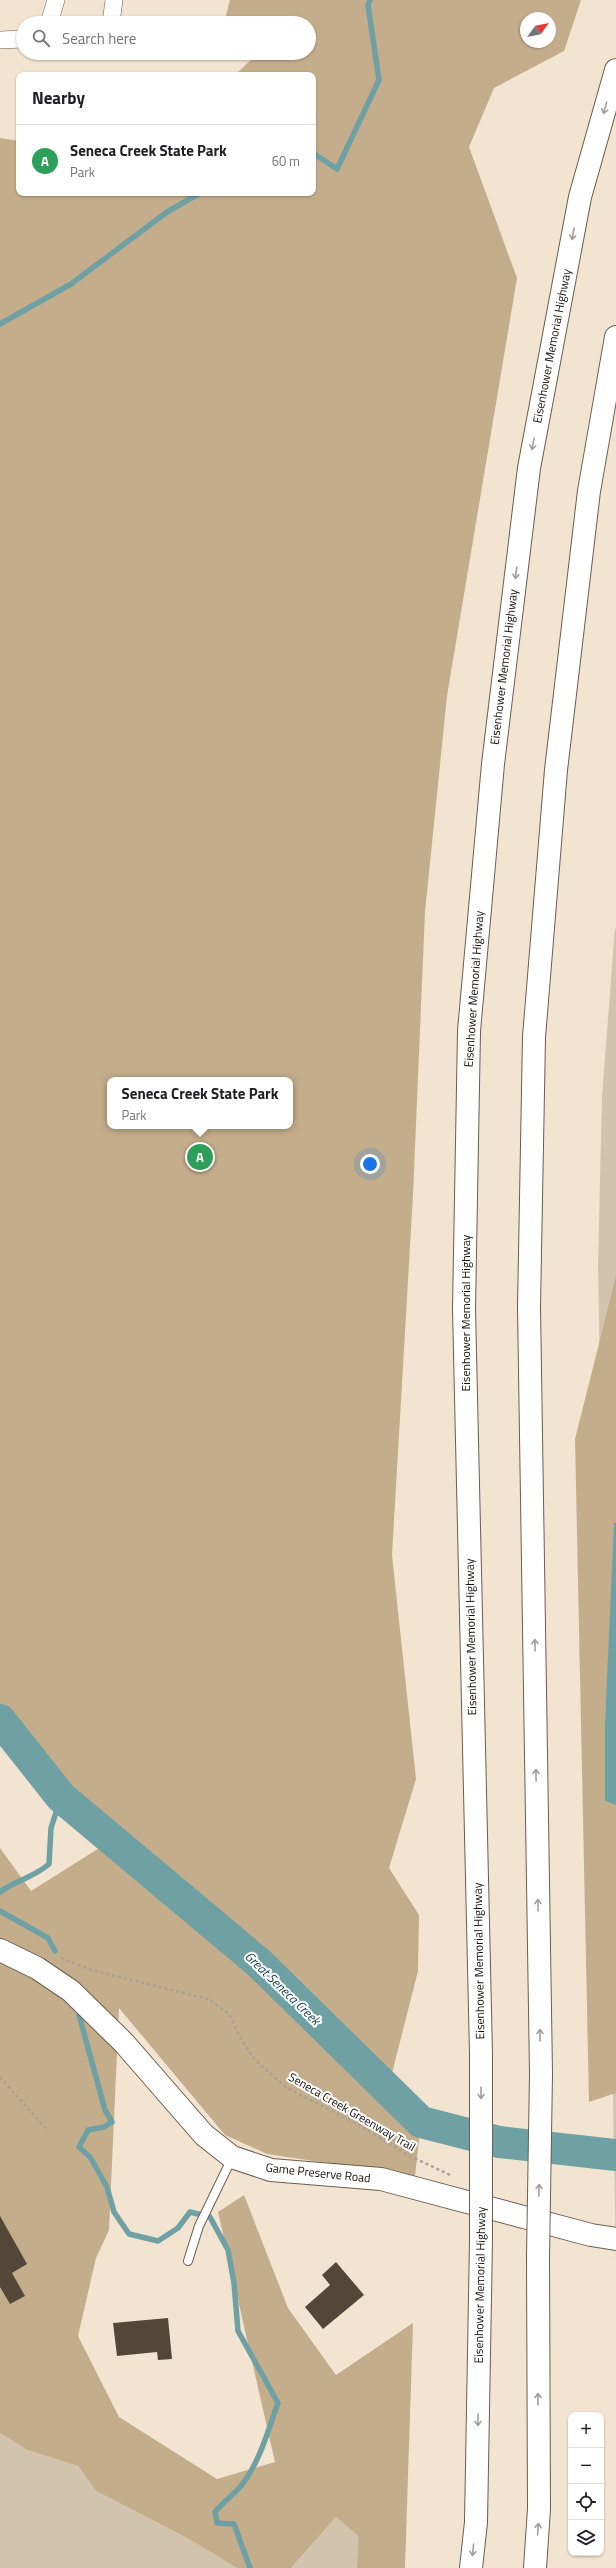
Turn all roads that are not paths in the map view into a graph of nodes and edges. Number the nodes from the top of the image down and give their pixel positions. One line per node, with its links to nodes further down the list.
1 (56, 0): 3 (street)
2 (114, 0): 4 (street)
3 (51, 16)
4 (112, 16)
5 (16, 39): 6 (street)
6 (0, 40)
7 (616, 70): 13 (main road, Eisenhower Memorial Highway, one-way to 13, bridge)
8 (616, 337): 14 (main road, one-way to 8, bridge)
9 (0, 1950): 10 (main road, Game Preserve Road)
10 (232, 2157): 11 (main road, Game Preserve Road); 12 (lane)
11 (616, 2239)
12 (188, 2261)
13 (471, 2568)
14 (535, 2568)

